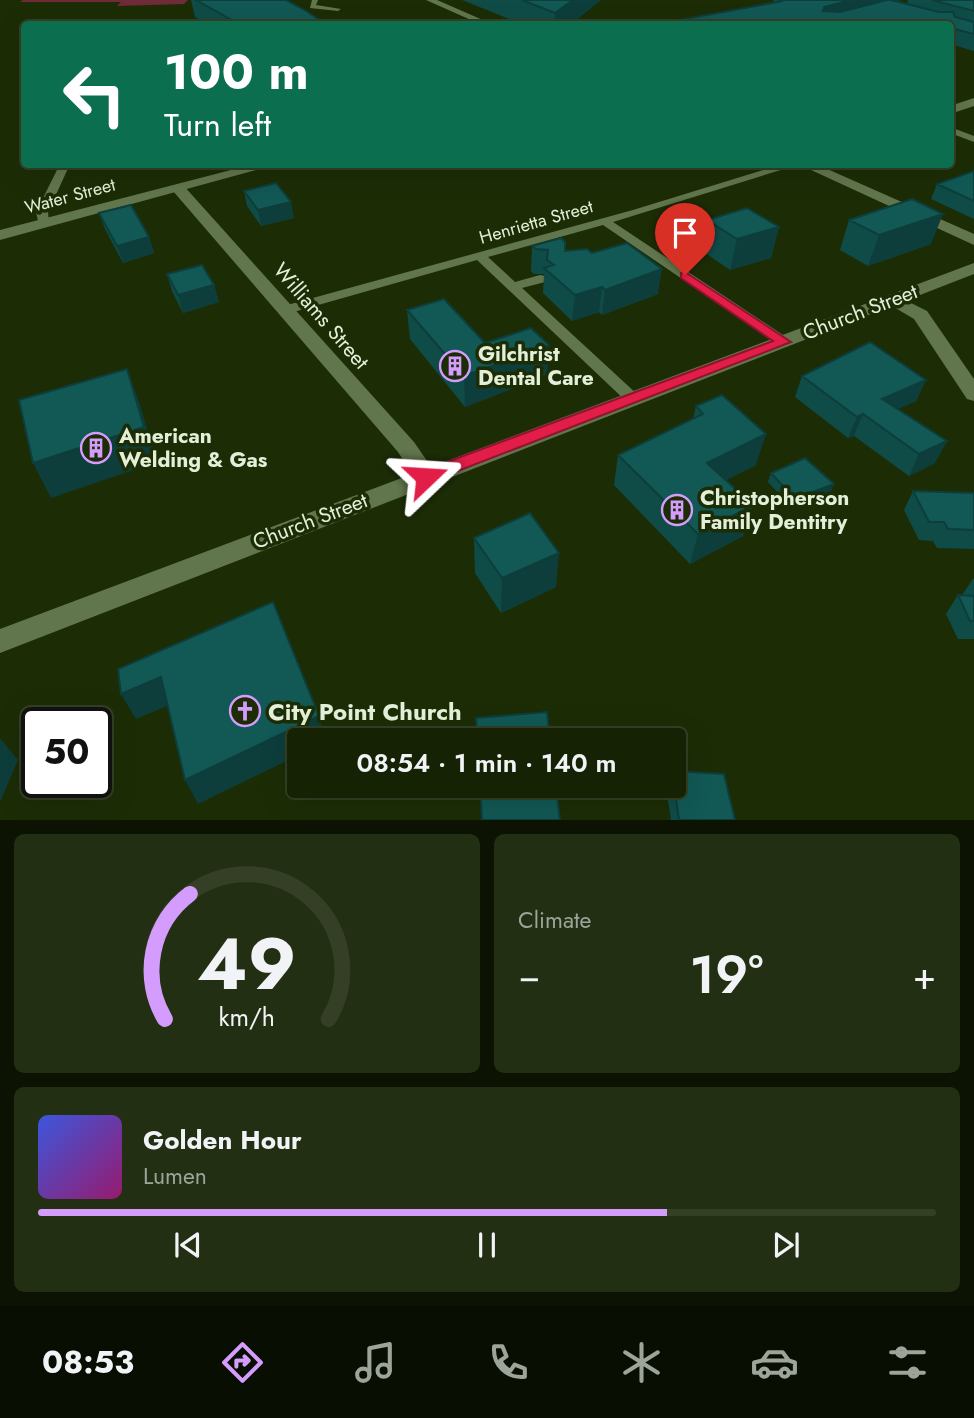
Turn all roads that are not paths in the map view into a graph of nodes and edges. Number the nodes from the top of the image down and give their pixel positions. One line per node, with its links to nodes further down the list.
1 (315, 0): 4 (lane)
2 (448, 0): 3 (lane)
3 (432, 1): 5 (street)
4 (338, 9)
5 (480, 21)
6 (974, 102): 7 (street)
7 (954, 109)
8 (954, 132): 9 (lane)
9 (974, 139)
10 (63, 168): 16 (lane)
11 (256, 168): 14 (street, Water Street)
12 (782, 168): 15 (lane, Henrietta Street)
13 (813, 168): 18 (street)
14 (178, 188): 16 (street, Water Street); 24 (street, Williams Street)
15 (604, 221): 19 (lane, Henrietta Street); 25 (lane)
16 (43, 223): 17 (street, Water Street)
17 (0, 235)
18 (974, 240)
19 (478, 256): 22 (lane); 24 (lane, Henrietta Street)
20 (974, 268): 23 (street, Church Street)
21 (540, 279): 22 (lane)
22 (512, 287): 27 (lane)
23 (893, 299): 25 (street, Church Street); 26 (street)
24 (285, 310): 28 (street, Williams Street)
25 (784, 342): 27 (street, Church Street)
26 (974, 394)
27 (633, 399): 28 (street, Church Street)
28 (426, 477): 29 (street, Church Street)
29 (0, 641)

